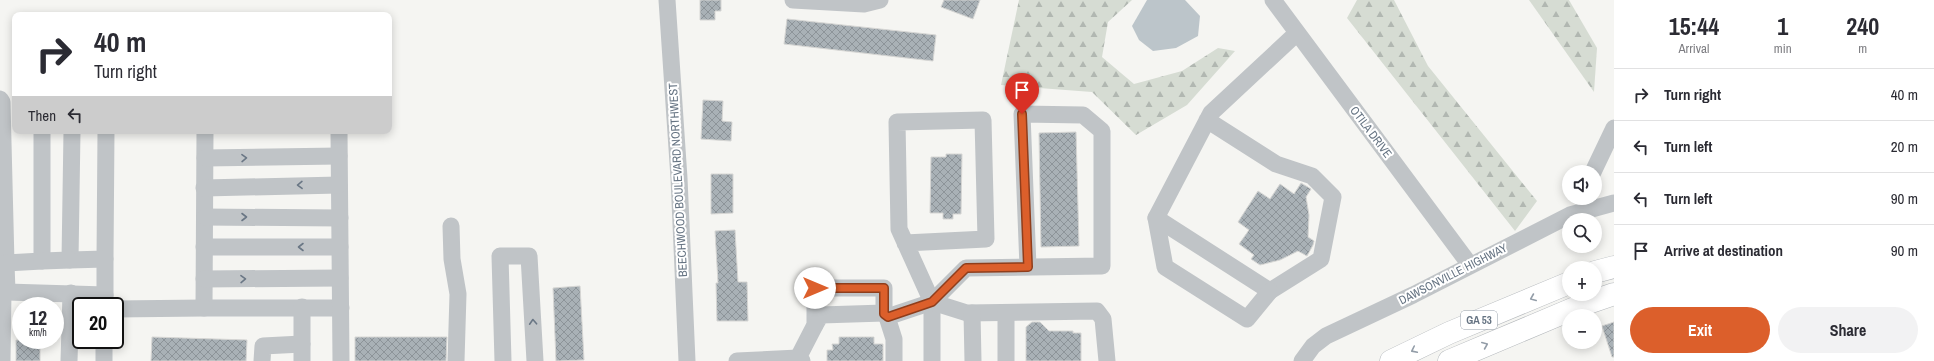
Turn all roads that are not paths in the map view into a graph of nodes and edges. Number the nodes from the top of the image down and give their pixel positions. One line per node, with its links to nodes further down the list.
1 (667, 0): 67 (street, BEECHWOOD BOULEVARD NORTHWEST)
2 (793, 0): 3 (street)
3 (880, 0)
4 (1273, 0): 5 (street, OTILA DRIVE)
5 (1297, 33): 7 (street); 33 (street, OTILA DRIVE)
6 (3, 101): 32 (street)
7 (1207, 120): 23 (street); 41 (street)
8 (1613, 133): 16 (street)
9 (42, 134): 31 (street)
10 (72, 134): 29 (street)
11 (106, 134): 30 (street)
12 (205, 134): 15 (street)
13 (339, 134): 14 (street)
14 (339, 156): 15 (street, one-way to 14); 17 (street)
15 (204, 158): 18 (street)
16 (1597, 165)
17 (339, 185): 18 (street, one-way to 18); 22 (street)
18 (204, 188): 21 (street)
19 (1614, 203): 20 (street, DAWSONVILLE HIGHWAY)
20 (1577, 213)
21 (205, 217): 22 (street, one-way to 22); 27 (street)
22 (340, 218): 28 (street)
23 (1156, 218): 41 (street); 41 (street)
24 (1562, 219): 33 (street, DAWSONVILLE HIGHWAY)
25 (451, 226): 64 (street)
26 (905, 243): 26 (street); 46 (street)
27 (204, 247): 28 (street, one-way to 27); 38 (street)
28 (340, 247): 37 (street)
29 (70, 260): 30 (street); 31 (street)
30 (105, 260): 45 (street)
31 (42, 261): 32 (street)
32 (6, 263): 40 (street)
33 (1470, 265): 74 (street, DAWSONVILLE HIGHWAY)
34 (1028, 267): 34 (street); 46 (street)
35 (1614, 267): 36 (main road)
36 (1602, 270)
37 (340, 278): 38 (street, one-way to 37); 49 (street)
38 (204, 280): 48 (street)
39 (1562, 286): 75 (main road, GA 53, one-way to 75)
40 (7, 292): 42 (street); 58 (street)
41 (1270, 292)
42 (71, 293): 44 (street); 59 (street)
43 (1614, 294): 76 (main road, GA 53, one-way to 43)
44 (90, 297)
45 (105, 297)
46 (932, 302): 52 (street); 53 (street); 70 (street)
47 (302, 307): 48 (street); 49 (street); 55 (street)
48 (204, 308): 50 (street)
49 (340, 308): 63 (street)
50 (124, 310)
51 (1006, 312): 52 (street); 72 (street); 73 (street)
52 (972, 313): 71 (street)
53 (886, 315): 54 (street); 54 (street); 69 (street)
54 (815, 325): 57 (street)
55 (302, 344): 61 (street); 62 (street)
56 (104, 349): 60 (street)
57 (800, 359): 68 (street)
58 (2, 361)
59 (69, 361)
60 (104, 361)
61 (262, 361)
62 (302, 361)
63 (341, 361)
64 (456, 361)
65 (503, 361): 66 (street, one-way to 65)
66 (535, 361)
67 (686, 361)
68 (737, 361)
69 (894, 361)
70 (932, 361)
71 (973, 361)
72 (1006, 361)
73 (1107, 361)
74 (1302, 361)
75 (1391, 361)
76 (1450, 361)

